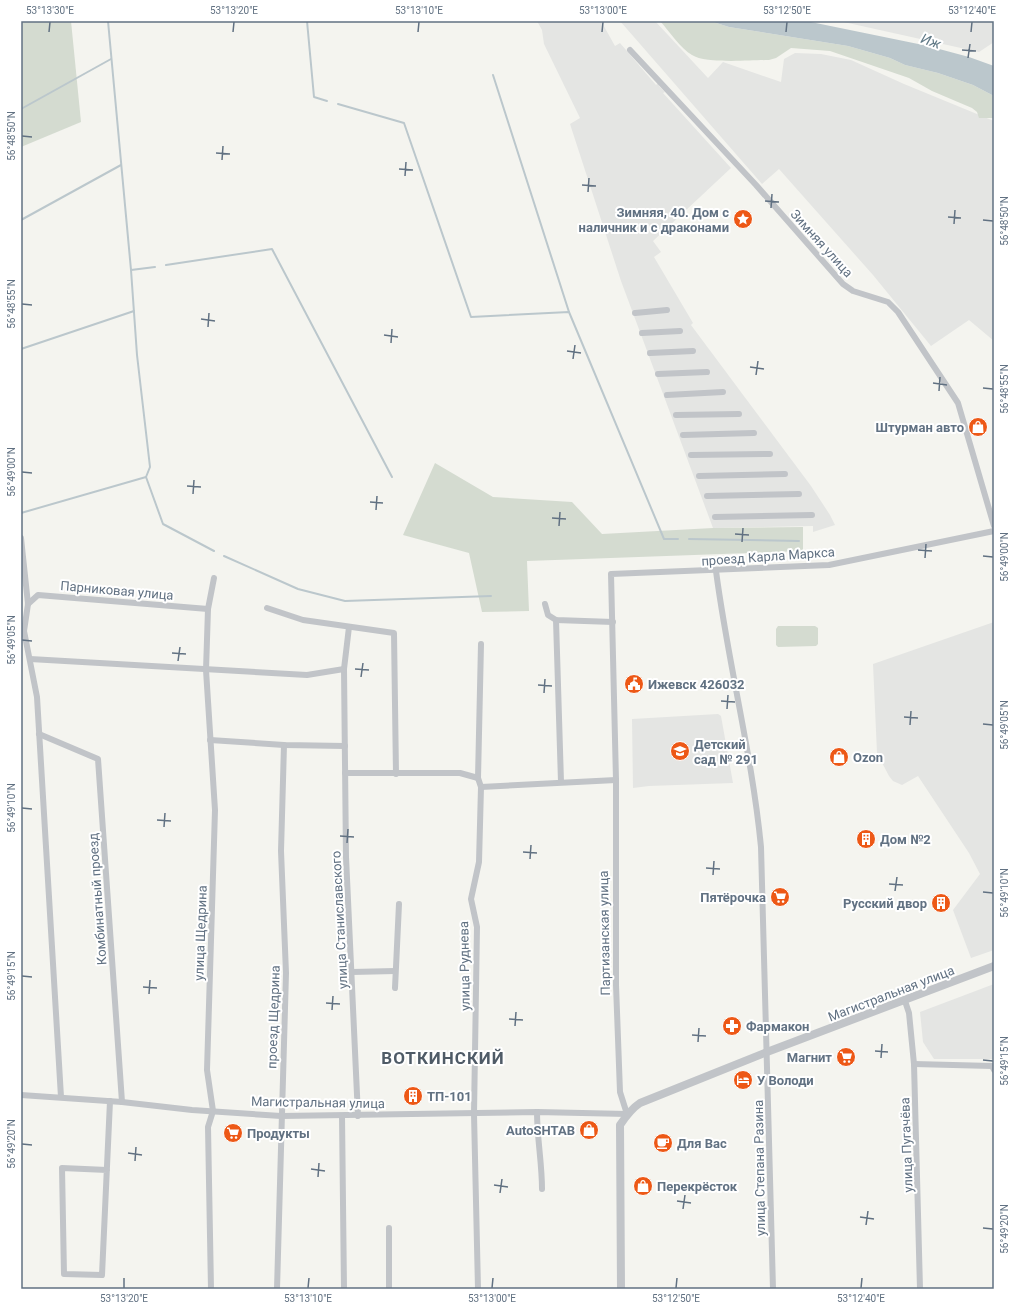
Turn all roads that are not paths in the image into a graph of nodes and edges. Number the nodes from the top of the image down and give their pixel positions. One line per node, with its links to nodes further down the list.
1 (630, 50): 24 (street, Зимняя улица)
2 (667, 310): 3 (street)
3 (635, 313)
4 (680, 331): 5 (street)
5 (642, 333)
6 (693, 351): 7 (street)
7 (650, 353)
8 (707, 372): 9 (street)
9 (658, 374)
10 (723, 392): 11 (street)
11 (667, 395)
12 (739, 414): 13 (street)
13 (676, 415)
14 (754, 434): 15 (street)
15 (683, 435)
16 (770, 454): 17 (street)
17 (691, 455)
18 (785, 474): 19 (street)
19 (699, 476)
20 (799, 494): 21 (street)
21 (707, 496)
22 (812, 515): 23 (street)
23 (715, 517)
24 (994, 526)
25 (994, 531): 27 (street, проезд Карла Маркса)
26 (21, 538): 30 (street)
27 (716, 571): 28 (street, проезд Карла Маркса); 57 (street, улица Степана Разина)
28 (611, 574): 35 (street, Партизанская улица)
29 (214, 578): 33 (street, улица Щедрина)
30 (28, 604): 33 (street, Парниковая улица); 38 (street)
31 (545, 604): 34 (street)
32 (267, 608): 36 (street)
33 (208, 609): 40 (street, улица Щедрина)
34 (556, 620): 35 (street); 49 (street)
35 (612, 622): 48 (street, Партизанская улица)
36 (349, 627): 39 (street, улица Станиславского); 46 (street)
37 (481, 644): 47 (street, улица Руднева)
38 (30, 658): 40 (street); 41 (street)
39 (344, 669): 40 (street); 44 (street, улица Станиславского)
40 (206, 670): 42 (street, улица Щедрина)
41 (39, 734): 61 (street); 63 (street, Комбинатный проезд)
42 (210, 740): 43 (street); 64 (street, улица Щедрина)
43 (284, 745): 44 (street); 68 (street, проезд Щедрина)
44 (345, 746): 45 (street, улица Станиславского)
45 (345, 773): 46 (street); 54 (street, улица Станиславского)
46 (396, 774): 47 (street)
47 (478, 778): 50 (street, улица Руднева)
48 (616, 780): 49 (street); 67 (street, Партизанская улица)
49 (561, 782): 50 (street)
50 (481, 787): 66 (street, улица Руднева)
51 (399, 904): 53 (street)
52 (994, 966): 56 (street, Магистральная улица)
53 (395, 971): 54 (street); 55 (street)
54 (352, 972): 70 (street, улица Станиславского)
55 (395, 988)
56 (905, 1001): 57 (street, Магистральная улица); 58 (street, улица Пугачёва)
57 (767, 1052): 67 (street, Магистральная улица); 80 (street, улица Степана Разина)
58 (914, 1064): 59 (street); 81 (street, улица Пугачёва)
59 (993, 1068)
60 (21, 1095): 61 (street, Магистральная улица)
61 (61, 1097): 62 (street, Магистральная улица)
62 (110, 1101): 63 (street, Магистральная улица); 71 (street)
63 (122, 1102): 64 (street, Магистральная улица)
64 (213, 1111): 68 (street, Магистральная улица); 74 (street, улица Щедрина)
65 (537, 1112): 66 (street, Магистральная улица); 67 (street, Магистральная улица); 72 (street)
66 (474, 1114): 70 (street, Магистральная улица); 78 (street, улица Руднева)
67 (627, 1114): 79 (street)
68 (281, 1116): 69 (street, Магистральная улица); 75 (street, проезд Щедрина)
69 (342, 1116): 70 (street, Магистральная улица); 76 (street)
70 (358, 1116)
71 (107, 1170): 71 (street)
72 (542, 1189)
73 (389, 1228): 77 (street)
74 (211, 1289)
75 (277, 1289)
76 (344, 1289)
77 (389, 1289)
78 (478, 1289)
79 (621, 1289)
80 (773, 1289)
81 (920, 1289)

